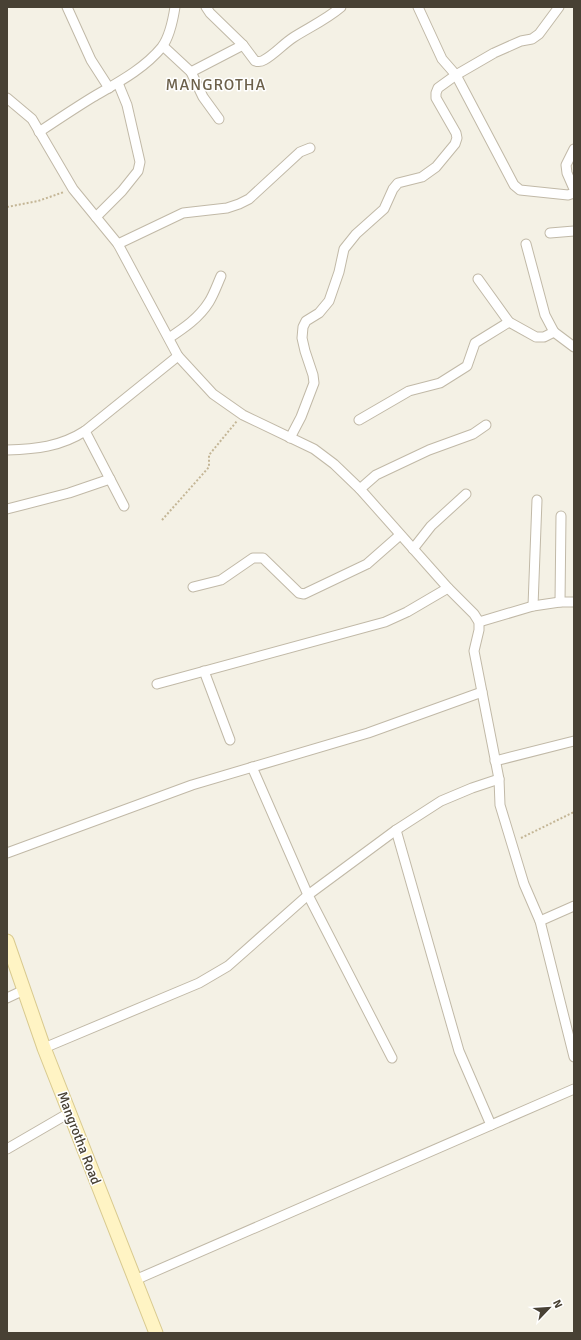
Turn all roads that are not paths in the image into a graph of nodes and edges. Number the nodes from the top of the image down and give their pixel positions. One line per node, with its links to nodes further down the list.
1 (67, 7): 12 (street)
2 (175, 7): 8 (street)
3 (206, 7): 7 (street)
4 (341, 7): 7 (street)
5 (418, 7): 10 (street)
6 (559, 7): 10 (street)
7 (243, 45): 9 (street)
8 (163, 46): 9 (street); 11 (street)
9 (191, 72): 14 (street)
10 (456, 76): 19 (street); 35 (street)
11 (118, 83): 12 (street); 20 (street)
12 (109, 88): 15 (street)
13 (7, 98): 15 (street)
14 (219, 118)
15 (39, 132): 20 (street)
16 (310, 148): 23 (street)
17 (574, 149): 18 (street)
18 (574, 189)
19 (574, 193)
20 (96, 217): 23 (street)
21 (574, 231): 22 (street)
22 (550, 233)
23 (118, 244): 29 (street)
24 (526, 244): 28 (street)
25 (221, 276): 29 (street)
26 (478, 278): 27 (street)
27 (510, 322): 28 (street); 32 (street)
28 (554, 332): 30 (street)
29 (169, 338): 31 (street)
30 (574, 348)
31 (178, 356): 34 (street); 35 (street)
32 (359, 420)
33 (486, 425): 38 (street)
34 (85, 431): 36 (street); 37 (street)
35 (290, 438): 38 (street)
36 (7, 450)
37 (110, 479): 41 (street); 42 (street)
38 (360, 489): 44 (street)
39 (466, 494): 45 (street)
40 (537, 500): 50 (street)
41 (124, 506)
42 (7, 509)
43 (561, 516): 48 (street)
44 (400, 535): 45 (street); 46 (street)
45 (414, 549): 47 (street)
46 (193, 587)
47 (448, 588): 51 (street); 52 (street)
48 (560, 602): 49 (street); 50 (street)
49 (574, 602)
50 (533, 606): 51 (street)
51 (479, 622): 54 (street)
52 (204, 671): 53 (street); 55 (street)
53 (157, 684)
54 (482, 692): 57 (street); 58 (street)
55 (230, 740)
56 (574, 741): 57 (street)
57 (495, 761): 59 (street)
58 (252, 767): 61 (street); 62 (street)
59 (499, 779): 60 (street); 64 (street)
60 (396, 830): 62 (street); 74 (street)
61 (7, 853)
62 (308, 895): 69 (street); 71 (street)
63 (574, 906): 64 (street)
64 (540, 921): 68 (street)
65 (7, 941): 66 (main road, Mangrotha Road)
66 (24, 990): 67 (street); 69 (main road, Mangrotha Road)
67 (7, 998)
68 (570, 1022): 70 (street)
69 (44, 1048): 73 (main road, Mangrotha Road)
70 (574, 1057)
71 (392, 1058)
72 (574, 1089): 74 (street)
73 (70, 1113): 75 (street); 76 (main road, Mangrotha Road)
74 (491, 1125): 76 (street)
75 (7, 1149)
76 (135, 1280): 77 (main road, Mangrotha Road)
77 (156, 1333)

